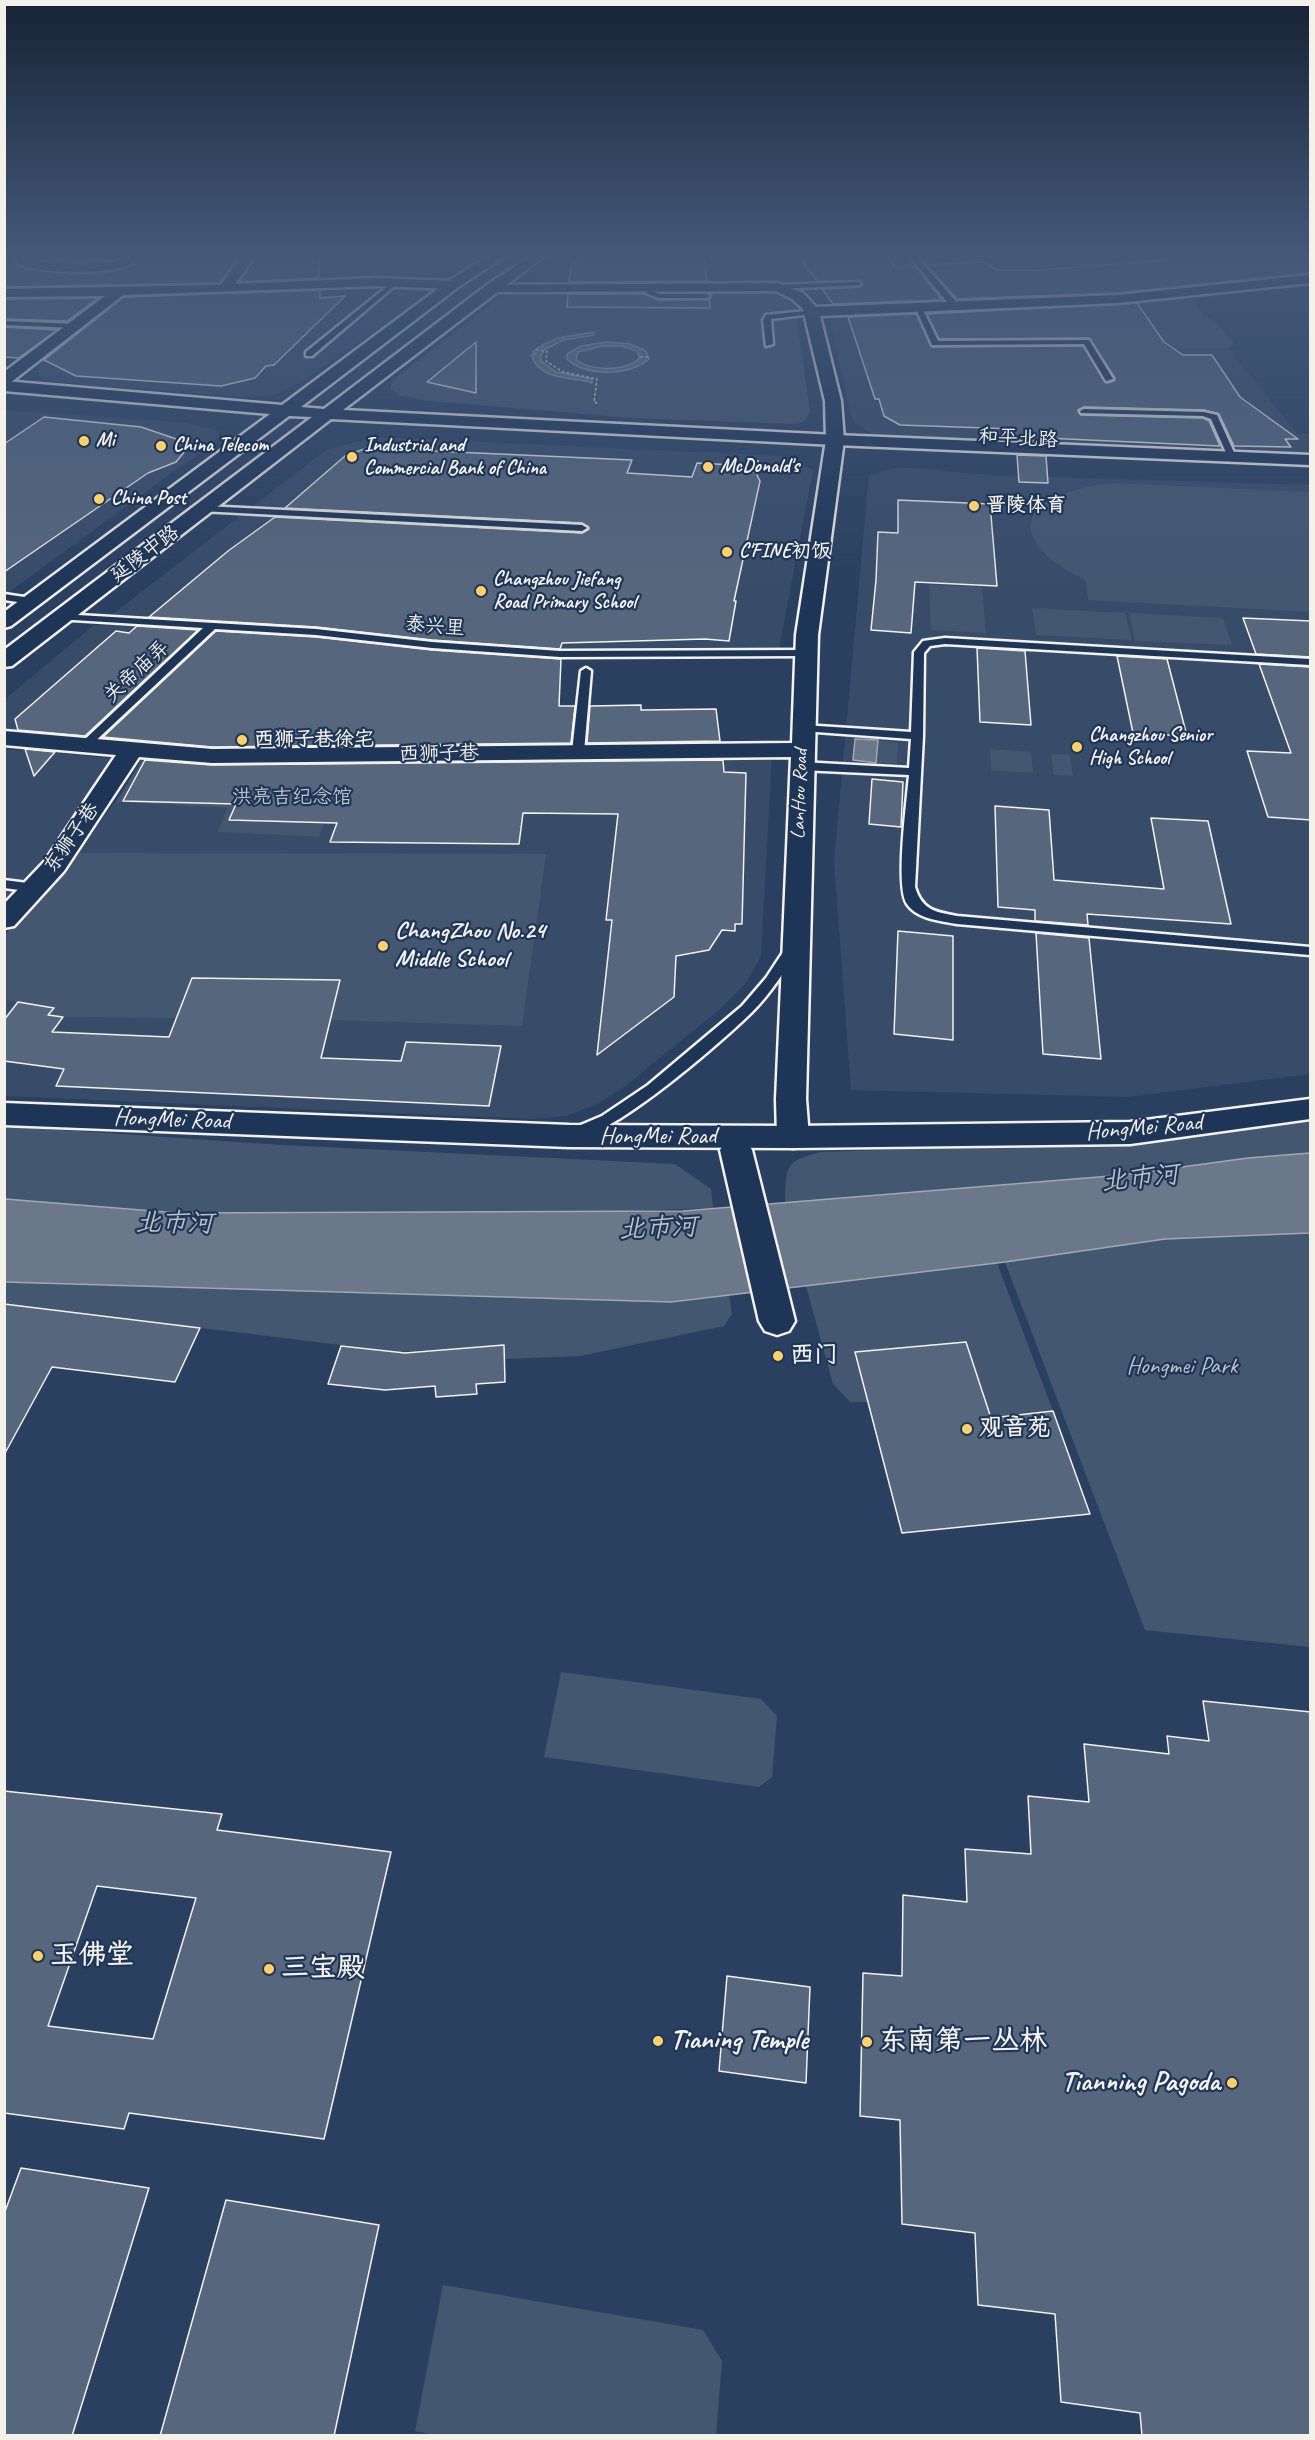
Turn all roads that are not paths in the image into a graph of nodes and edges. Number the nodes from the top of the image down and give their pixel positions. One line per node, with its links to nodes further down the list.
1 (18, 368): 7 (street)
2 (341, 368): 10 (street)
3 (389, 368): 12 (street, 延陵中路)
4 (825, 368): 14 (street, LanHou Road)
5 (1102, 368): 6 (lane)
6 (1109, 379)
7 (4, 380)
8 (4, 386): 10 (street, 和平北路)
9 (39, 406): 13 (street, 和平北路)
10 (288, 411): 12 (street, 和平北路); 13 (street)
11 (1084, 411): 15 (lane)
12 (322, 420): 13 (street, 和平北路); 14 (street, 和平北路); 18 (street, 延陵中路)
13 (270, 423): 21 (street)
14 (834, 446): 15 (street, 和平北路); 17 (street, 和平北路); 24 (street, LanHou Road)
15 (1232, 457): 16 (street, 和平北路)
16 (1311, 460)
17 (1311, 474)
18 (204, 509): 19 (lane); 22 (street, 延陵中路)
19 (582, 528)
20 (4, 597): 21 (lane)
21 (14, 612)
22 (61, 617): 23 (lane, 泰兴里); 25 (street, 延陵中路)
23 (213, 625): 24 (lane, 泰兴里); 30 (lane, 关帝庙弄)
24 (806, 653): 31 (street, LanHou Road)
25 (4, 662)
26 (1311, 662): 28 (lane)
27 (585, 671): 33 (lane)
28 (917, 736): 31 (lane); 34 (lane)
29 (4, 738): 30 (street, 西狮子巷)
30 (85, 745): 32 (street, 西狮子巷)
31 (802, 748): 33 (street, 西狮子巷); 34 (lane); 38 (street, LanHou Road)
32 (132, 749): 33 (street, 西狮子巷); 36 (street, 东狮子巷)
33 (578, 752)
34 (915, 772): 39 (lane)
35 (4, 884): 36 (lane)
36 (35, 888): 37 (street, 东狮子巷)
37 (4, 920)
38 (796, 942): 42 (lane); 43 (street, LanHou Road)
39 (1311, 951)
40 (1311, 1109): 43 (street, HongMei Road)
41 (4, 1114): 42 (street, HongMei Road)
42 (569, 1136): 43 (street, HongMei Road)
43 (793, 1137)
44 (736, 1150): 45 (street)
45 (777, 1322)

